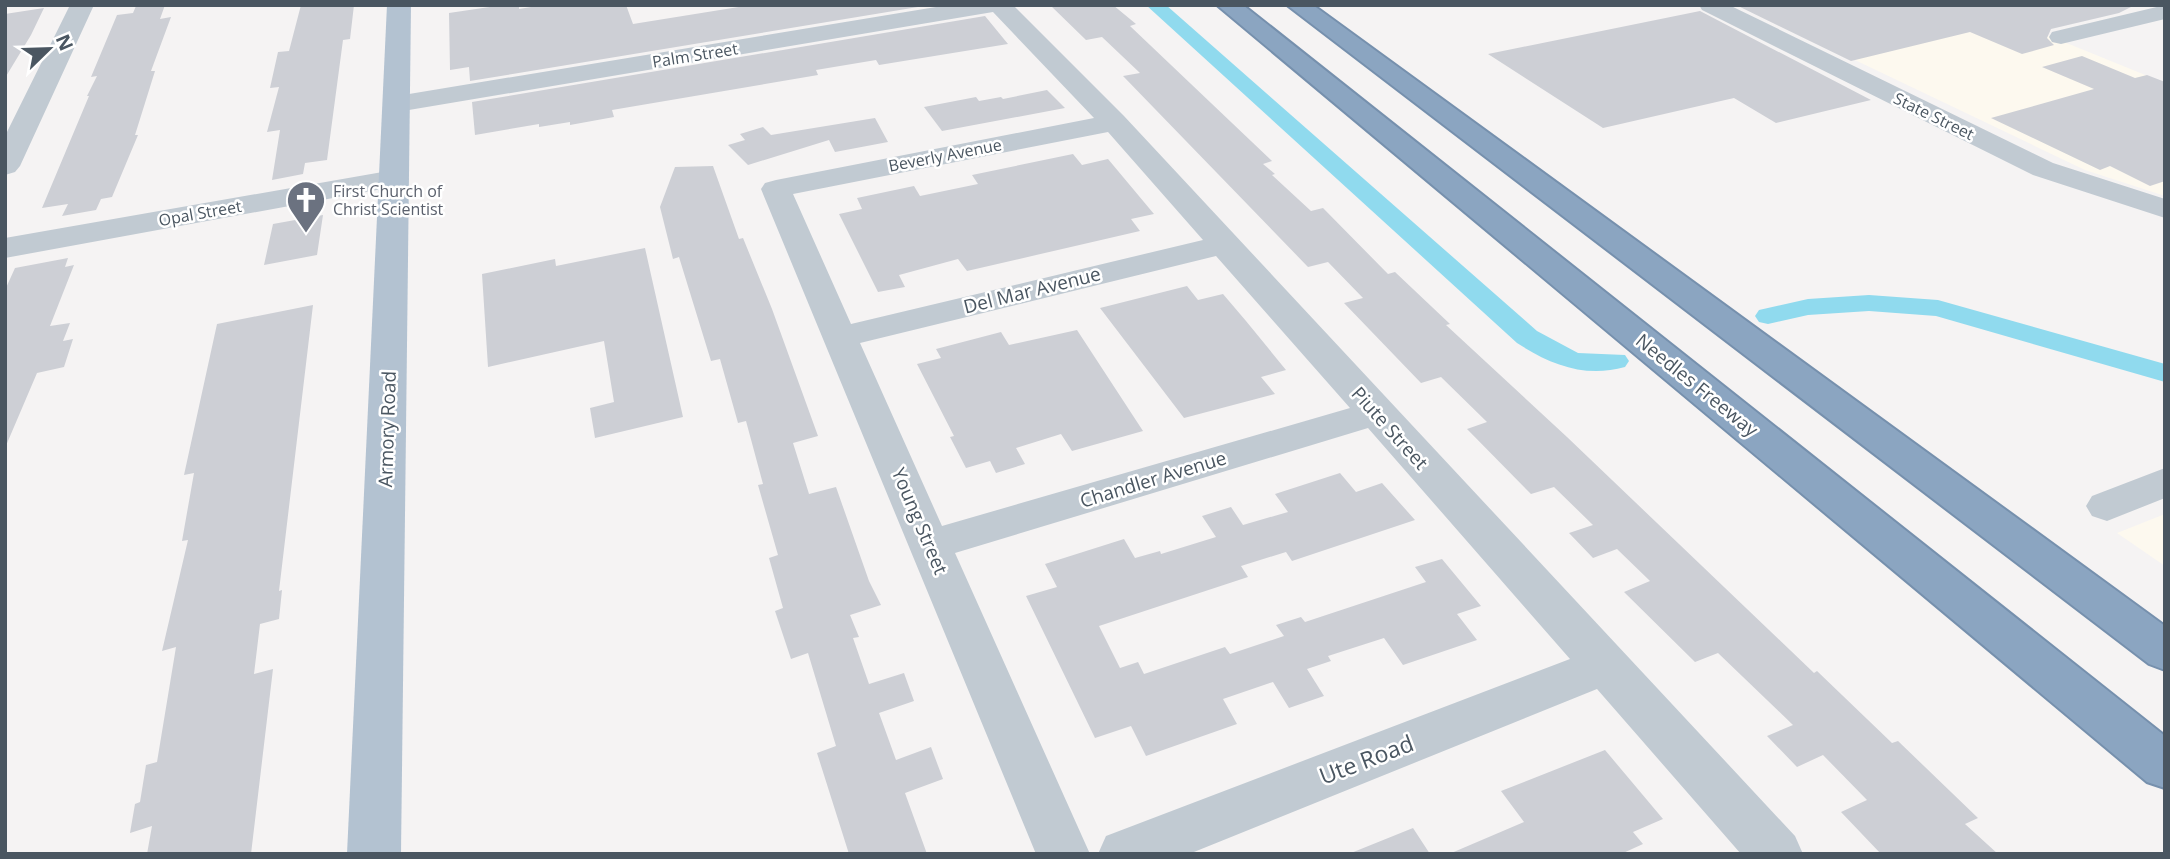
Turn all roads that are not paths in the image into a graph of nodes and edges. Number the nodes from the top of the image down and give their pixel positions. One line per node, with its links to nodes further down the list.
1 (82, 5): 12 (street)
2 (992, 5): 10 (street, Palm Street)
3 (1000, 5): 11 (street, Piute Street)
4 (1228, 5): 25 (highway, Needles Freeway)
5 (1298, 5): 23 (highway)
6 (1710, 5): 15 (street, State Street)
7 (402, 6): 10 (main road, Armory Road)
8 (2165, 12): 9 (street)
9 (2061, 37)
10 (397, 104): 13 (main road, Armory Road)
11 (1114, 122): 14 (street, Beverly Avenue); 16 (street, Piute Street)
12 (5, 166)
13 (394, 179): 17 (street, Opal Street); 26 (main road, Armory Road)
14 (776, 188): 18 (street, Young Street)
15 (2165, 209)
16 (1225, 244): 18 (street, Del Mar Avenue); 19 (street, Piute Street)
17 (5, 248)
18 (840, 337): 22 (street, Young Street)
19 (1376, 412): 22 (street, Chandler Avenue); 24 (street, Piute Street)
20 (2165, 482): 21 (street)
21 (2107, 506)
22 (930, 545): 27 (street, Young Street)
23 (2165, 650)
24 (1607, 665): 28 (street, Ute Road); 29 (street, Piute Street)
25 (2165, 766)
26 (374, 854)
27 (1063, 854)
28 (1125, 854)
29 (1776, 854)

